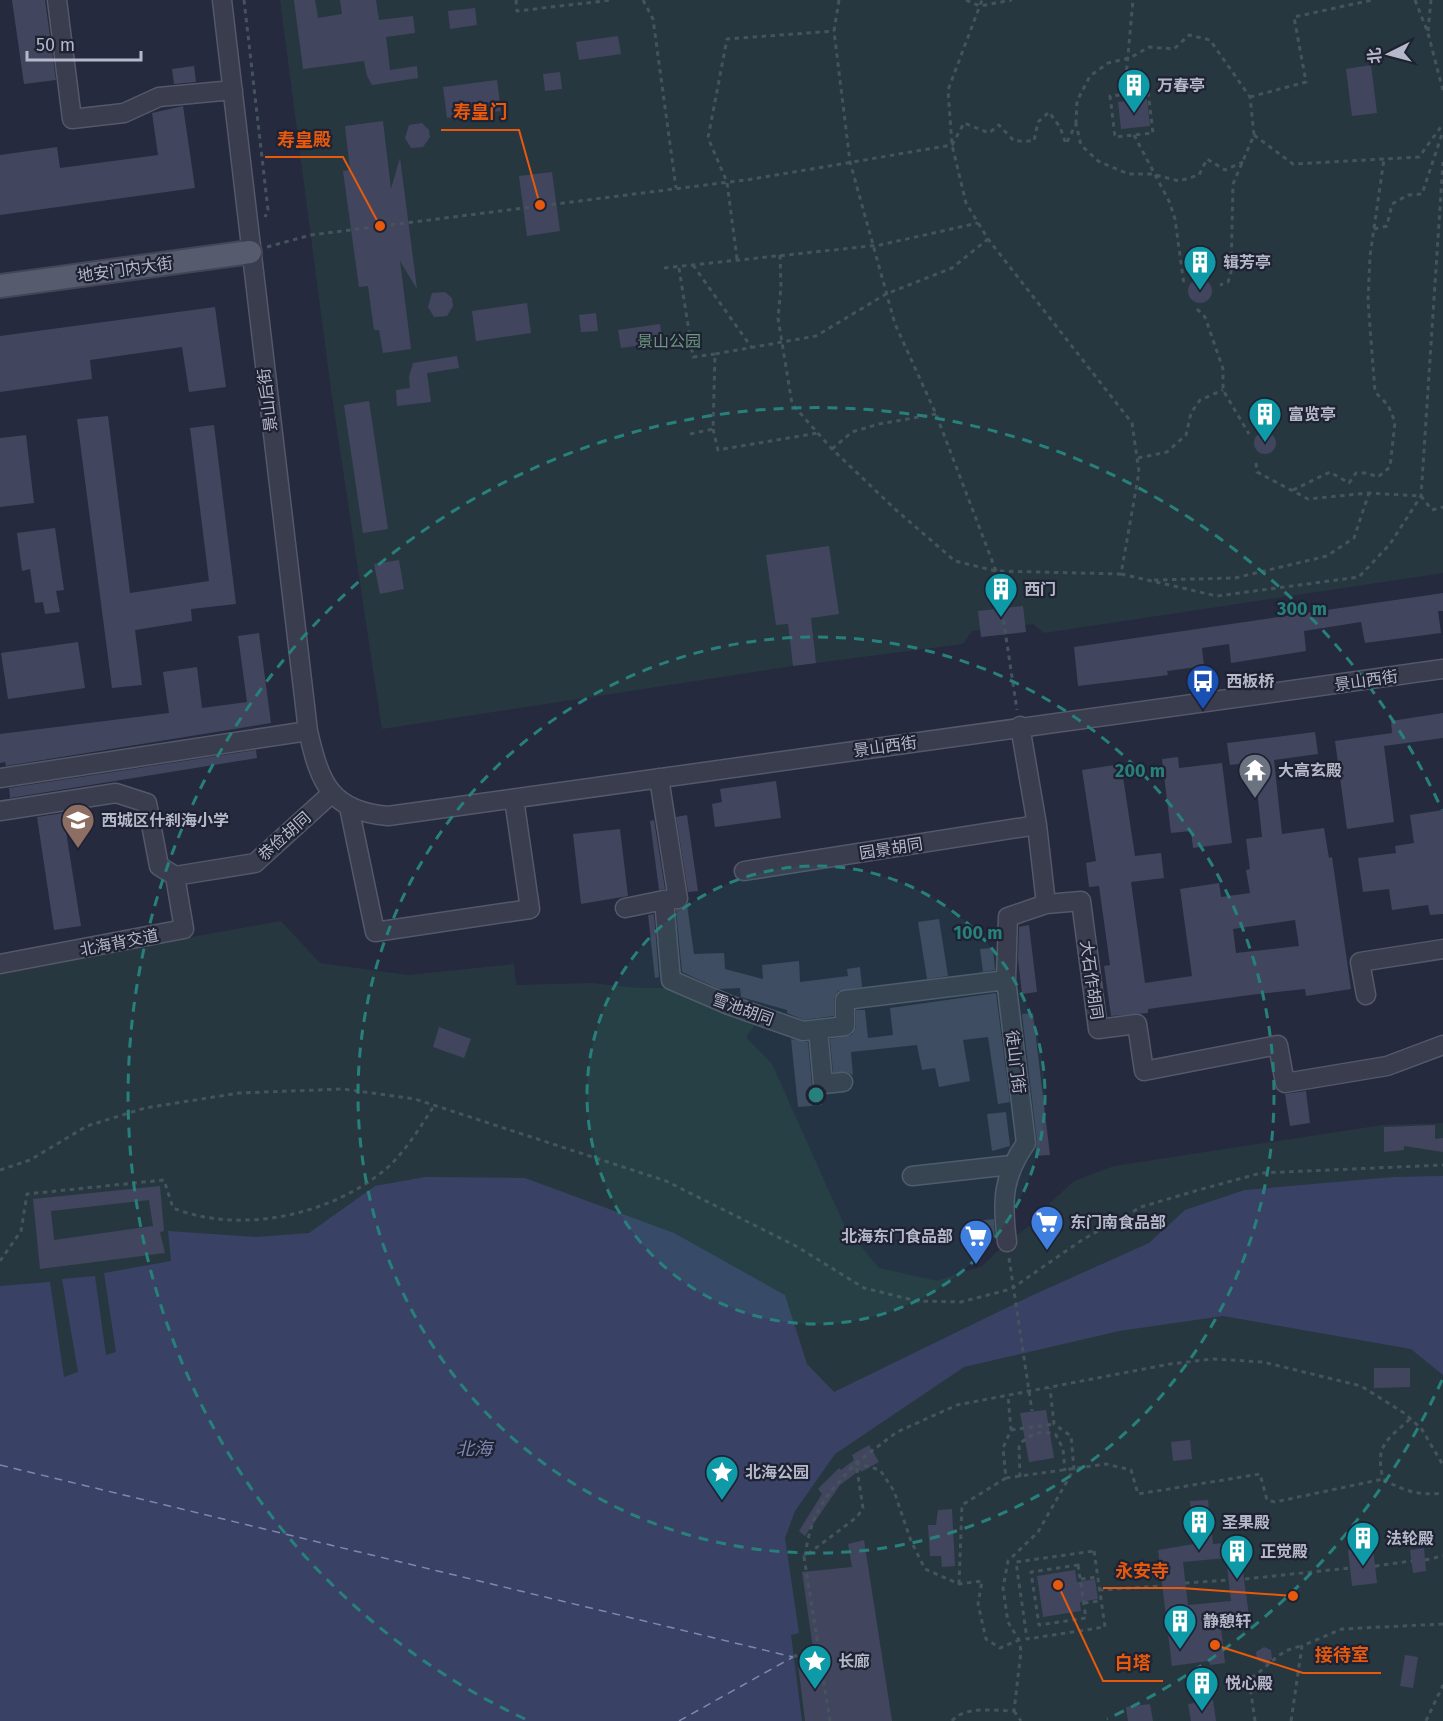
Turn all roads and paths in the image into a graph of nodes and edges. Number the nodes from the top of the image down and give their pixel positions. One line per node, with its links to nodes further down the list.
1 (57, 0): 20 (street)
2 (222, 0): 20 (street, 景山后街)
3 (244, 0): 37 (path)
4 (516, 0): 5 (path)
5 (612, 0)
6 (643, 0): 36 (path)
7 (839, 0): 16 (path)
8 (966, 0): 15 (path)
9 (982, 0): 15 (path)
10 (1012, 0): 15 (path)
11 (1133, 0): 18 (path)
12 (1372, 0): 23 (path)
13 (1415, 0): 17 (path)
14 (1431, 0): 17 (path)
15 (980, 6): 29 (path)
16 (834, 31): 31 (path); 35 (path)
17 (1428, 33): 19 (path)
18 (1130, 58): 22 (path); 23 (path); 24 (path)
19 (1442, 80): 21 (path)
20 (233, 90): 42 (street, 景山后街)
21 (1443, 91)
22 (1128, 94): 27 (path); 27 (path)
23 (1250, 98): 28 (path)
24 (1076, 124): 29 (path); 34 (path)
25 (1443, 124): 30 (path)
26 (1443, 131): 39 (path)
27 (1134, 135): 34 (path)
28 (1254, 135): 30 (path); 32 (path)
29 (952, 146): 31 (path); 38 (path)
30 (1384, 159): 39 (path)
31 (850, 162): 35 (path); 41 (path)
32 (1243, 162): 34 (path); 49 (path)
33 (1443, 162): 67 (path)
34 (1152, 174): 48 (path)
35 (728, 182): 36 (path); 44 (path)
36 (676, 188): 42 (path)
37 (264, 221)
38 (978, 223): 40 (path); 41 (path)
39 (1374, 229): 65 (path)
40 (988, 239): 51 (path); 63 (path)
41 (873, 245): 43 (path); 51 (path)
42 (250, 252): 50 (main road, 地安门内大街); 74 (street, 景山后街)
43 (780, 255): 44 (path); 53 (path)
44 (737, 259): 45 (path)
45 (693, 265): 46 (path); 54 (path)
46 (679, 267): 47 (path); 55 (path)
47 (664, 268)
48 (1184, 285)
49 (1220, 285)
50 (0, 286)
51 (886, 294): 53 (path); 57 (path)
52 (1197, 309): 56 (path)
53 (781, 343): 54 (path); 59 (path)
54 (752, 348): 55 (path)
55 (715, 354): 58 (path)
56 (1223, 390): 61 (path); 63 (path)
57 (936, 414): 62 (path); 69 (path)
58 (713, 429): 59 (path); 60 (path)
59 (818, 433): 62 (path)
60 (690, 434)
61 (1249, 434)
62 (832, 449): 69 (path)
63 (1137, 459): 70 (path)
64 (1256, 463): 65 (path)
65 (1293, 490): 66 (path)
66 (1369, 493): 67 (path); 71 (path)
67 (1421, 496): 68 (path); 71 (path)
68 (1443, 507)
69 (996, 571): 70 (path); 73 (path)
70 (1121, 574): 71 (path)
71 (1146, 580)
72 (1443, 669): 73 (street, 景山西街)
73 (1020, 726): 76 (street, 景山西街); 81 (street)
74 (308, 731): 75 (street); 77 (street, 景山后街)
75 (0, 778)
76 (659, 778): 78 (street, 景山西街); 84 (street)
77 (331, 794): 79 (street, 景山西街); 83 (street, 恭俭胡同)
78 (514, 799): 79 (street, 景山西街); 79 (street)
79 (349, 807)
80 (0, 811): 83 (street)
81 (1037, 825): 82 (street, 园景胡同); 85 (street)
82 (744, 871)
83 (175, 876): 88 (street, 北海背交道)
84 (664, 900): 86 (street); 91 (street, 雪池胡同)
85 (1046, 904): 89 (street, 徒山门街); 92 (street, 大石作胡同)
86 (625, 908)
87 (1443, 949): 90 (street)
88 (0, 964)
89 (1006, 980): 91 (street, 雪池胡同); 95 (street, 徒山门街)
90 (1366, 995)
91 (818, 1029): 93 (street)
92 (1443, 1045)
93 (843, 1082)
94 (434, 1106): 97 (path); 100 (path); 101 (path)
95 (1011, 1165): 98 (street); 99 (street, 徒山门街)
96 (1443, 1165): 101 (path)
97 (0, 1170)
98 (912, 1176)
99 (1008, 1242): 101 (path)
100 (0, 1261)
101 (1011, 1288): 103 (path)
102 (1050, 1387): 103 (path); 106 (path); 107 (path)
103 (1029, 1391): 104 (path); 105 (path)
104 (1008, 1395): 108 (path); 109 (path)
105 (1032, 1412)
106 (1410, 1419): 110 (path); 115 (path)
107 (1054, 1424): 108 (path); 111 (path)
108 (1011, 1430): 114 (path)
109 (856, 1463): 118 (path); 118 (path); 128 (path)
110 (1443, 1465)
111 (1074, 1469): 112 (path); 115 (path); 134 (path)
112 (1065, 1471): 113 (path); 113 (path)
113 (1020, 1477): 114 (path)
114 (1006, 1478): 128 (path)
115 (1383, 1479): 116 (path)
116 (1443, 1493)
117 (1443, 1556): 119 (path)
118 (804, 1557): 135 (path)
119 (1425, 1560)
120 (1412, 1561): 121 (path)
121 (1375, 1566)
122 (1350, 1569): 125 (path)
123 (1097, 1577): 124 (path); 130 (path); 131 (path)
124 (1081, 1579): 132 (path); 132 (path)
125 (1245, 1579)
126 (1229, 1580): 127 (path)
127 (1185, 1583)
128 (959, 1584): 134 (path)
129 (1162, 1586): 130 (path)
130 (1099, 1590): 131 (path)
131 (1101, 1601): 132 (path)
132 (1084, 1603)
133 (1443, 1624): 136 (path)
134 (1019, 1640): 139 (path)
135 (819, 1646): 137 (path); 140 (path)
136 (1302, 1646): 143 (path); 144 (path)
137 (793, 1657)
138 (1443, 1685): 145 (path)
139 (1014, 1712): 141 (path); 142 (path)
140 (830, 1721)
141 (952, 1721)
142 (1021, 1721)
143 (1255, 1721)
144 (1291, 1721)
145 (1426, 1721)

